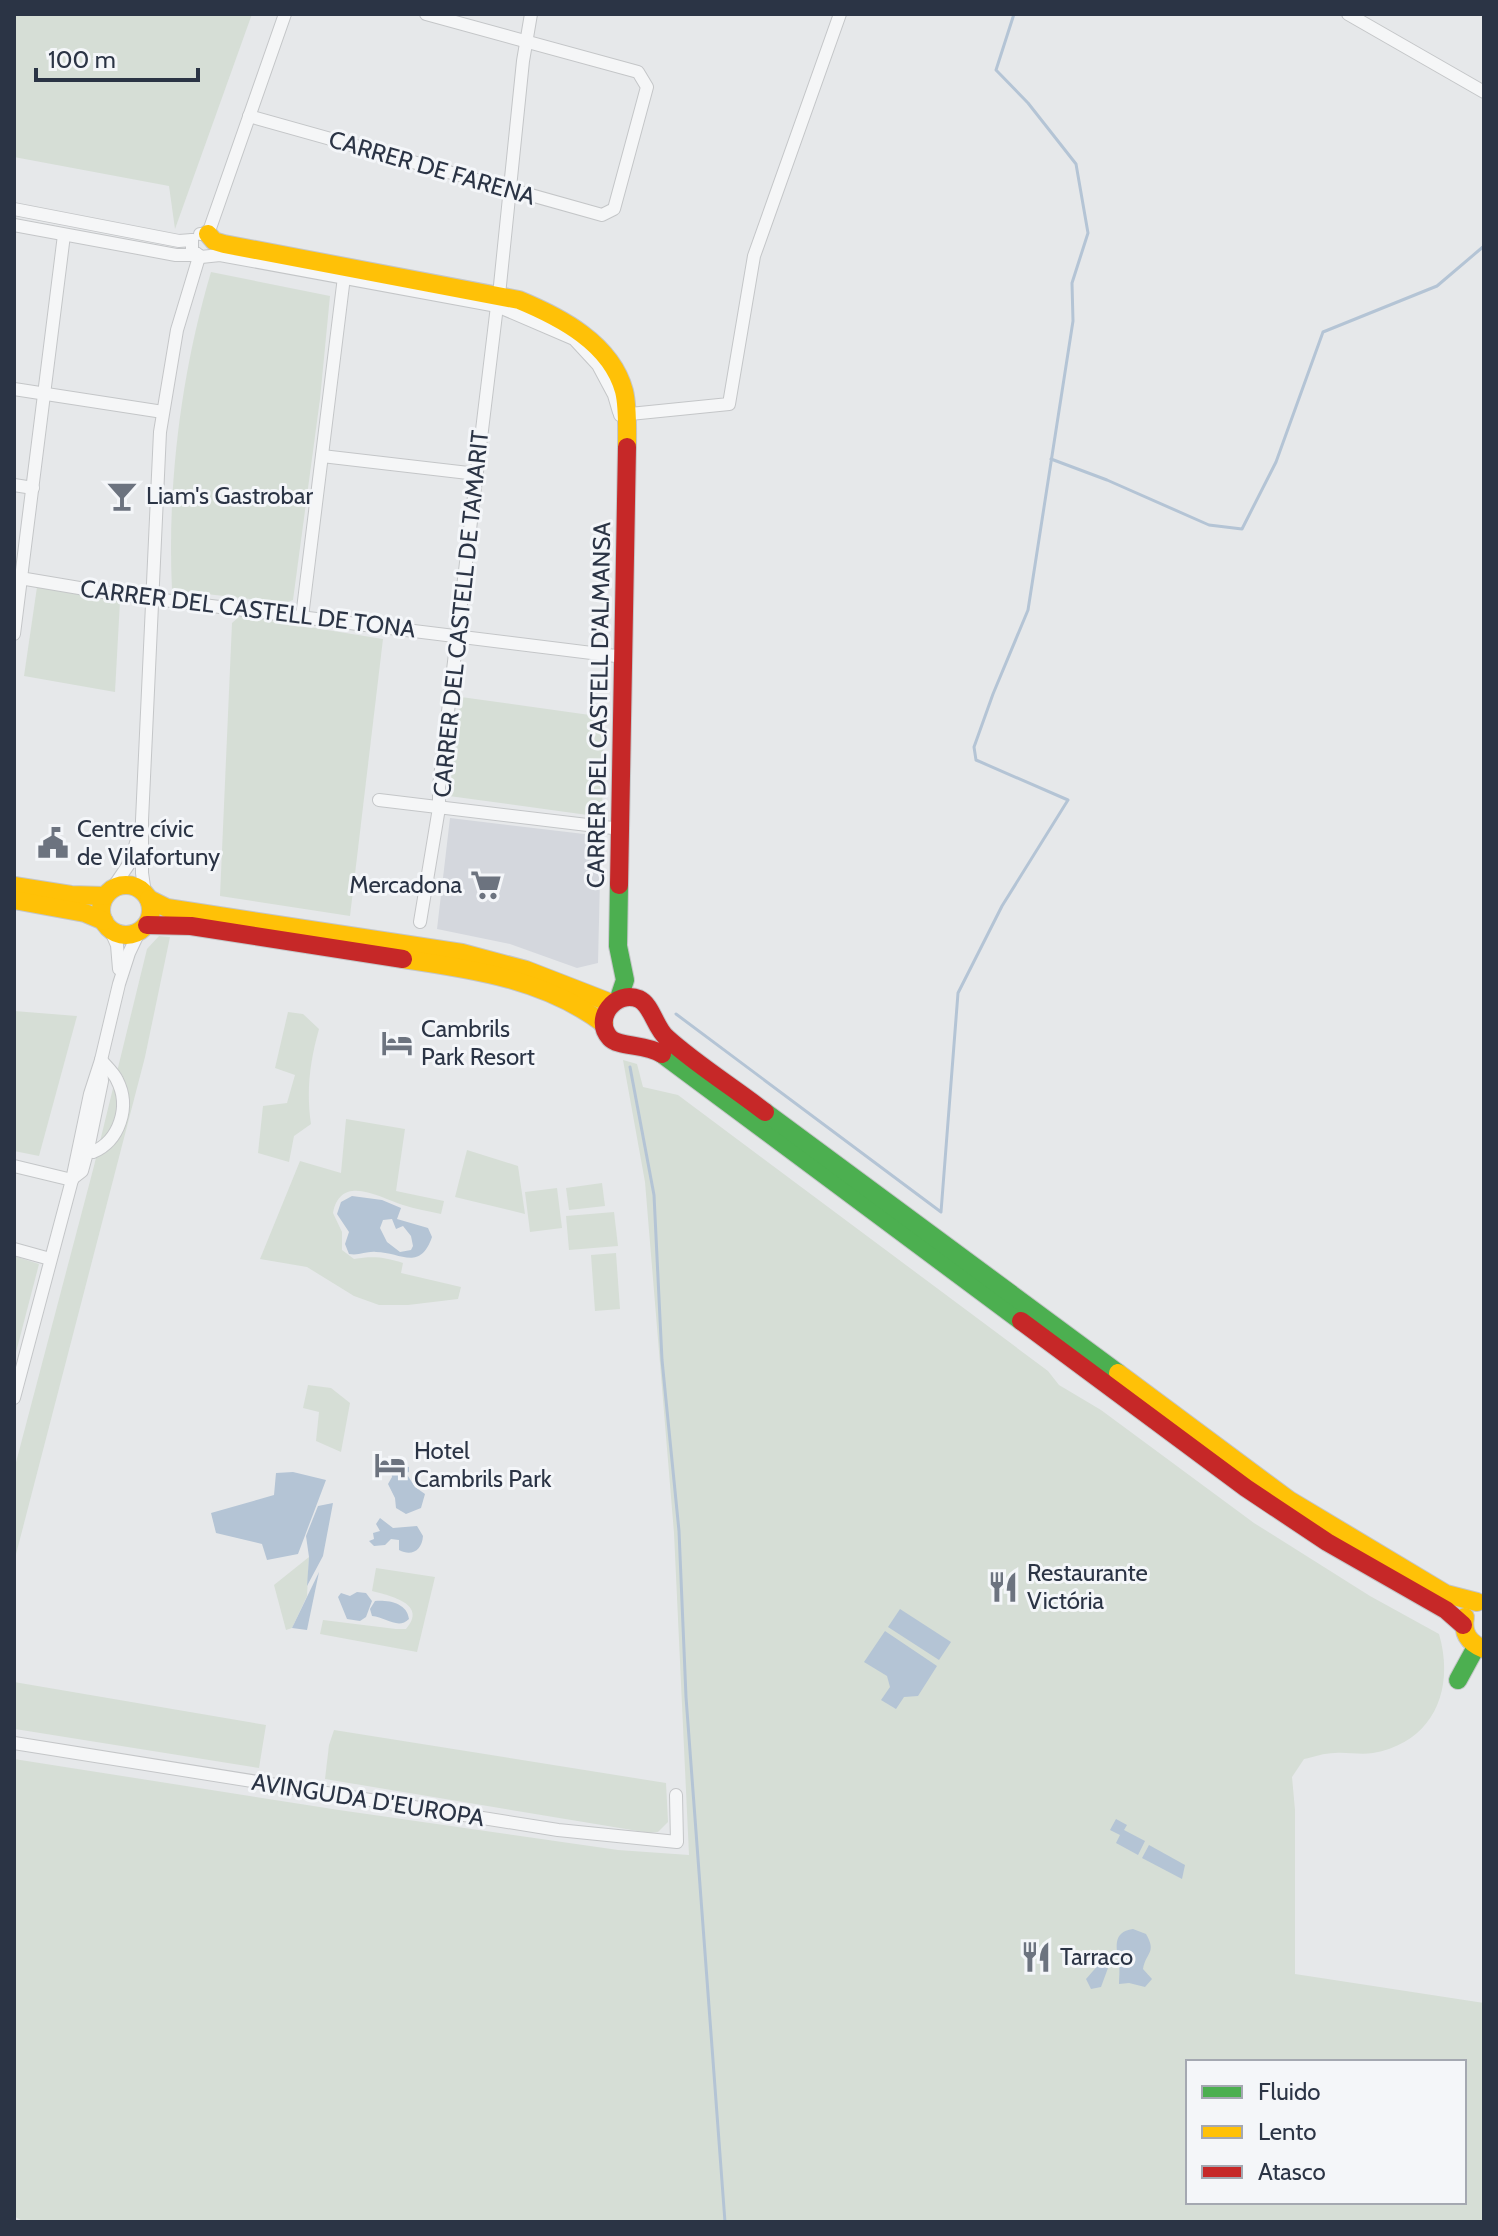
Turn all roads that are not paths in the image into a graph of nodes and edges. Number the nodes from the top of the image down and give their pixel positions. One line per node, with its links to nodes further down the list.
1 (285, 14): 8 (street)
2 (426, 14): 6 (street)
3 (531, 14): 6 (street, CARRER DEL CASTELL DE TAMARIT)
4 (840, 14): 19 (street)
5 (1348, 14): 7 (street)
6 (526, 42): 9 (street, CARRER DEL CASTELL DE TAMARIT); 9 (street, CARRER DE FARENA)
7 (1484, 92)
8 (249, 116): 9 (street, CARRER DE FARENA); 13 (street)
9 (509, 190): 15 (street, CARRER DEL CASTELL DE TAMARIT)
10 (14, 209): 13 (street, CARRER DEL CASTELL D'ALMANSA)
11 (14, 225): 12 (street, CARRER DEL CASTELL D'ALMANSA)
12 (64, 235): 13 (street, CARRER DEL CASTELL D'ALMANSA); 17 (street)
13 (203, 247): 14 (street, CARRER DEL CASTELL D'ALMANSA); 15 (street, CARRER DEL CASTELL D'ALMANSA); 18 (street)
14 (344, 277): 15 (street, CARRER DEL CASTELL D'ALMANSA); 20 (street)
15 (498, 300): 19 (street, CARRER DEL CASTELL D'ALMANSA); 21 (street, CARRER DEL CASTELL DE TAMARIT)
16 (14, 389): 17 (street)
17 (45, 394): 18 (street); 23 (street)
18 (163, 412): 25 (street)
19 (623, 415): 29 (street, CARRER DEL CASTELL D'ALMANSA)
20 (322, 456): 21 (street); 26 (street)
21 (477, 474): 28 (street, CARRER DEL CASTELL DE TAMARIT)
22 (14, 485): 23 (street)
23 (33, 488): 24 (street)
24 (18, 577): 25 (street, CARRER DEL CASTELL DE TONA); 27 (street)
25 (151, 598): 26 (street, CARRER DEL CASTELL DE TONA); 32 (street)
26 (302, 617): 28 (street, CARRER DEL CASTELL DE TONA)
27 (15, 635)
28 (457, 636): 29 (street, CARRER DEL CASTELL DE TONA); 31 (street, CARRER DEL CASTELL DE TAMARIT)
29 (624, 657): 33 (street, CARRER DEL CASTELL D'ALMANSA)
30 (379, 800): 31 (street)
31 (439, 808): 33 (street); 38 (street, CARRER DEL CASTELL DE TAMARIT)
32 (142, 820): 35 (street); 36 (street)
33 (621, 829): 41 (street, CARRER DEL CASTELL D'ALMANSA)
34 (14, 886): 35 (street)
35 (109, 892): 36 (street); 39 (street)
36 (147, 896): 40 (street); 43 (street)
37 (14, 900): 39 (street)
38 (420, 922)
39 (107, 925): 40 (street); 42 (street)
40 (143, 929): 42 (street); 46 (street)
41 (623, 972): 43 (street, CARRER DEL CASTELL D'ALMANSA); 44 (street, CARRER DEL CASTELL D'ALMANSA)
42 (119, 984): 48 (street)
43 (615, 1001): 44 (street); 46 (street)
44 (644, 1002): 45 (street)
45 (653, 1021): 47 (street); 56 (street)
46 (604, 1024): 47 (street)
47 (638, 1044): 57 (street)
48 (101, 1060): 49 (street); 50 (street); 50 (street)
49 (90, 1094): 50 (street); 52 (street)
50 (88, 1149): 52 (street)
51 (14, 1166): 52 (street)
52 (72, 1180): 54 (street)
53 (14, 1249): 54 (street)
54 (50, 1259): 55 (street)
55 (14, 1398)
56 (1480, 1601): 57 (street)
57 (1463, 1625): 58 (street)
58 (1480, 1648): 59 (street)
59 (1458, 1680)
60 (14, 1743): 61 (street, AVINGUDA D'EUROPA)
61 (676, 1795)

